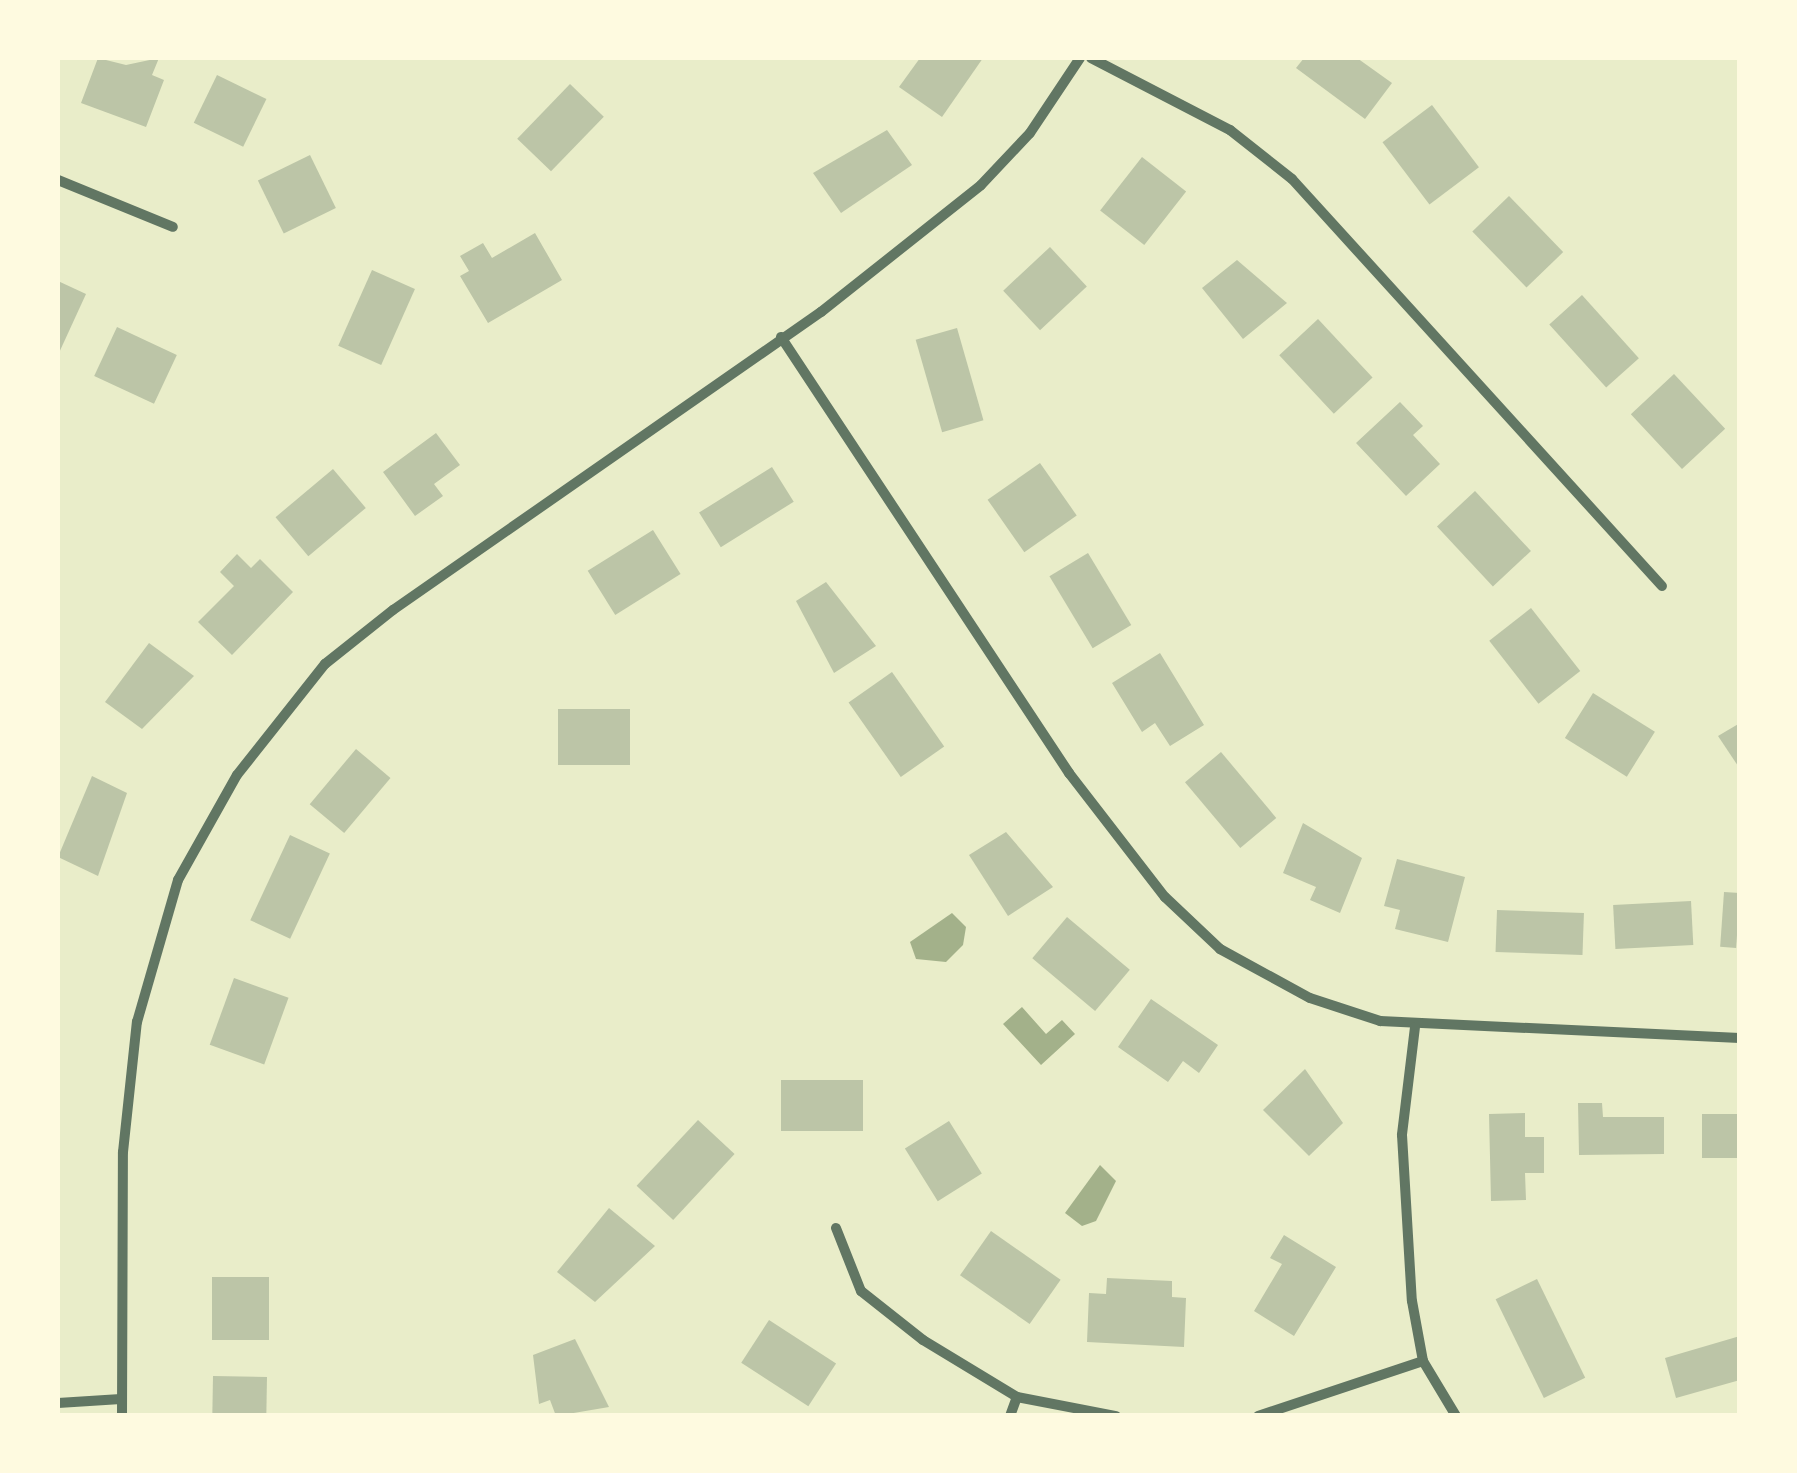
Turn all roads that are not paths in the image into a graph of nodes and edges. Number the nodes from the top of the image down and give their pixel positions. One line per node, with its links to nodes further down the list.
1 (1080, 58): 5 (street)
2 (1090, 58): 6 (street)
3 (58, 180): 4 (street)
4 (173, 227)
5 (782, 337): 7 (street); 12 (street)
6 (1662, 586)
7 (1415, 1026): 8 (street); 10 (street)
8 (1740, 1038)
9 (836, 1228): 11 (street)
10 (1424, 1361): 17 (street); 18 (street)
11 (1017, 1397): 15 (street); 16 (street)
12 (121, 1399): 13 (street); 14 (street)
13 (58, 1403)
14 (122, 1416)
15 (1010, 1416)
16 (1116, 1416)
17 (1258, 1416)
18 (1456, 1416)

